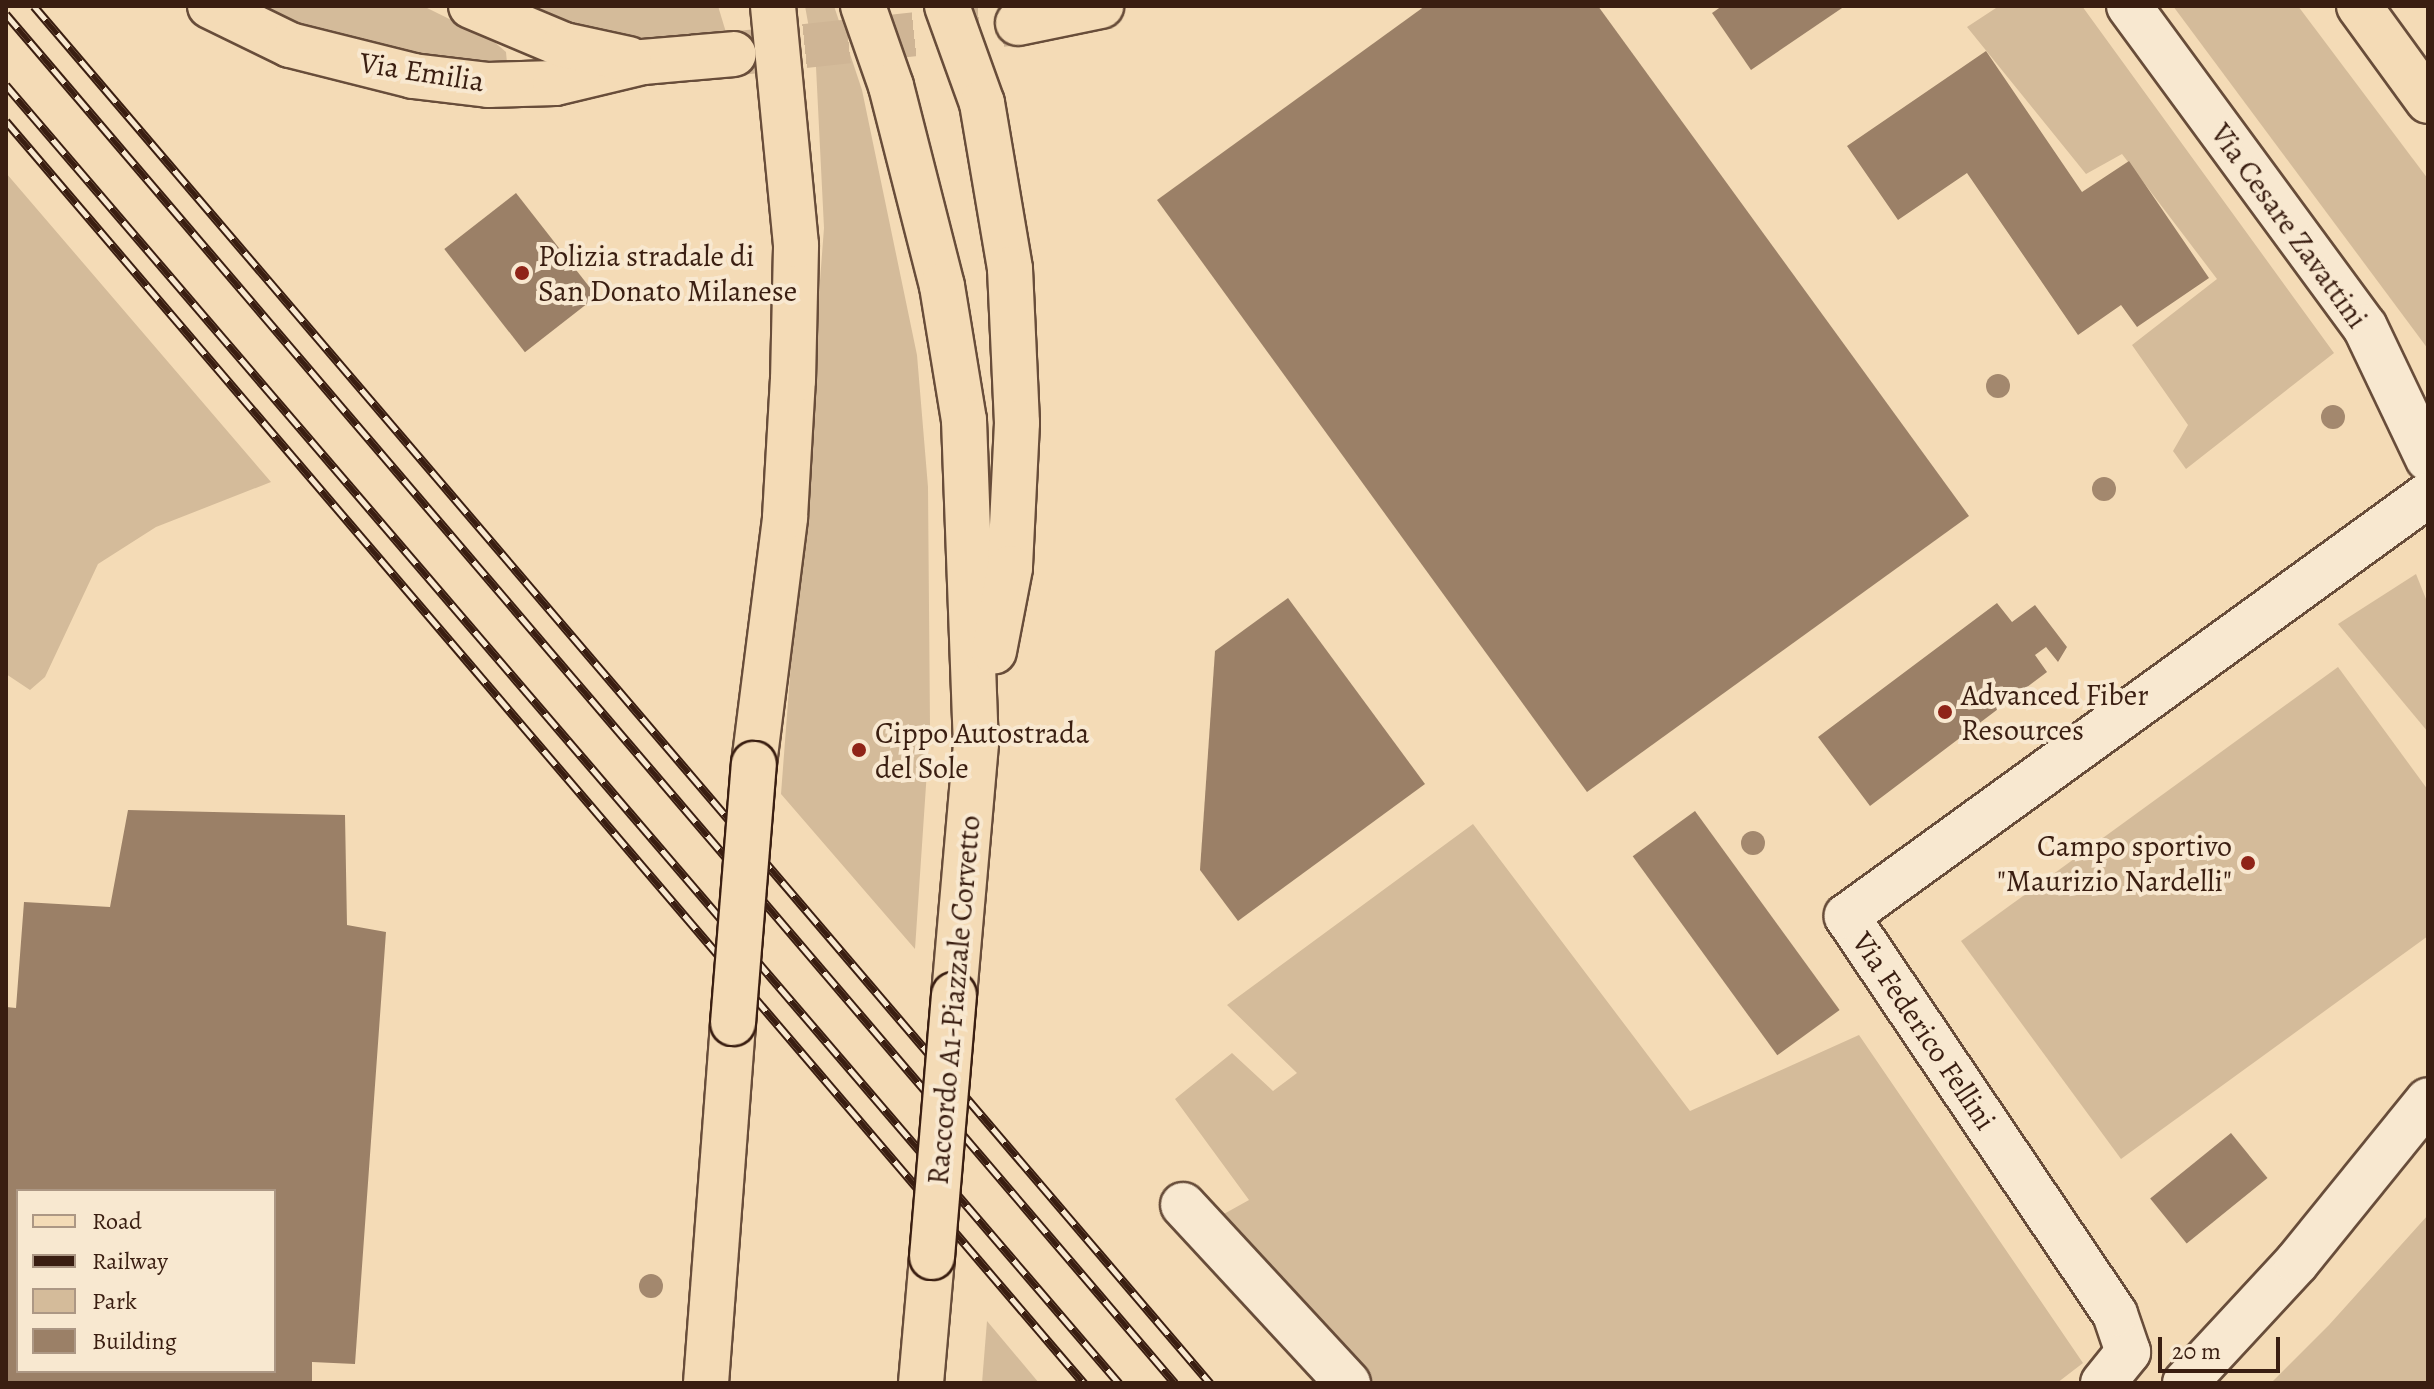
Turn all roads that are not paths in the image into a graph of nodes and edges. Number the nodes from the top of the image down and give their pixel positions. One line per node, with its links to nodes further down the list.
1 (210, 6): 11 (main road, Via Emilia)
2 (471, 6): 11 (main road, Via Emilia)
3 (773, 6): 20 (main road, bridge)
4 (863, 6): 15 (main road, Raccordo A1-Piazzale Corvetto)
5 (947, 6): 15 (main road)
6 (1101, 6): 9 (main road)
7 (2129, 6): 13 (street, Via Cesare Zavattini)
8 (2359, 6): 12 (main road)
9 (1018, 23)
10 (734, 54): 11 (main road, Via Emilia)
11 (643, 62)
12 (2428, 101)
13 (2428, 459)
14 (2428, 495): 18 (street, Via Federico Fellini)
15 (976, 744): 21 (main road, Raccordo A1-Piazzale Corvetto, bridge)
16 (2428, 1100): 19 (street)
17 (1183, 1205): 22 (street)
18 (2124, 1375)
19 (2193, 1376)
20 (706, 1383)
21 (921, 1383)
22 (1348, 1383)

